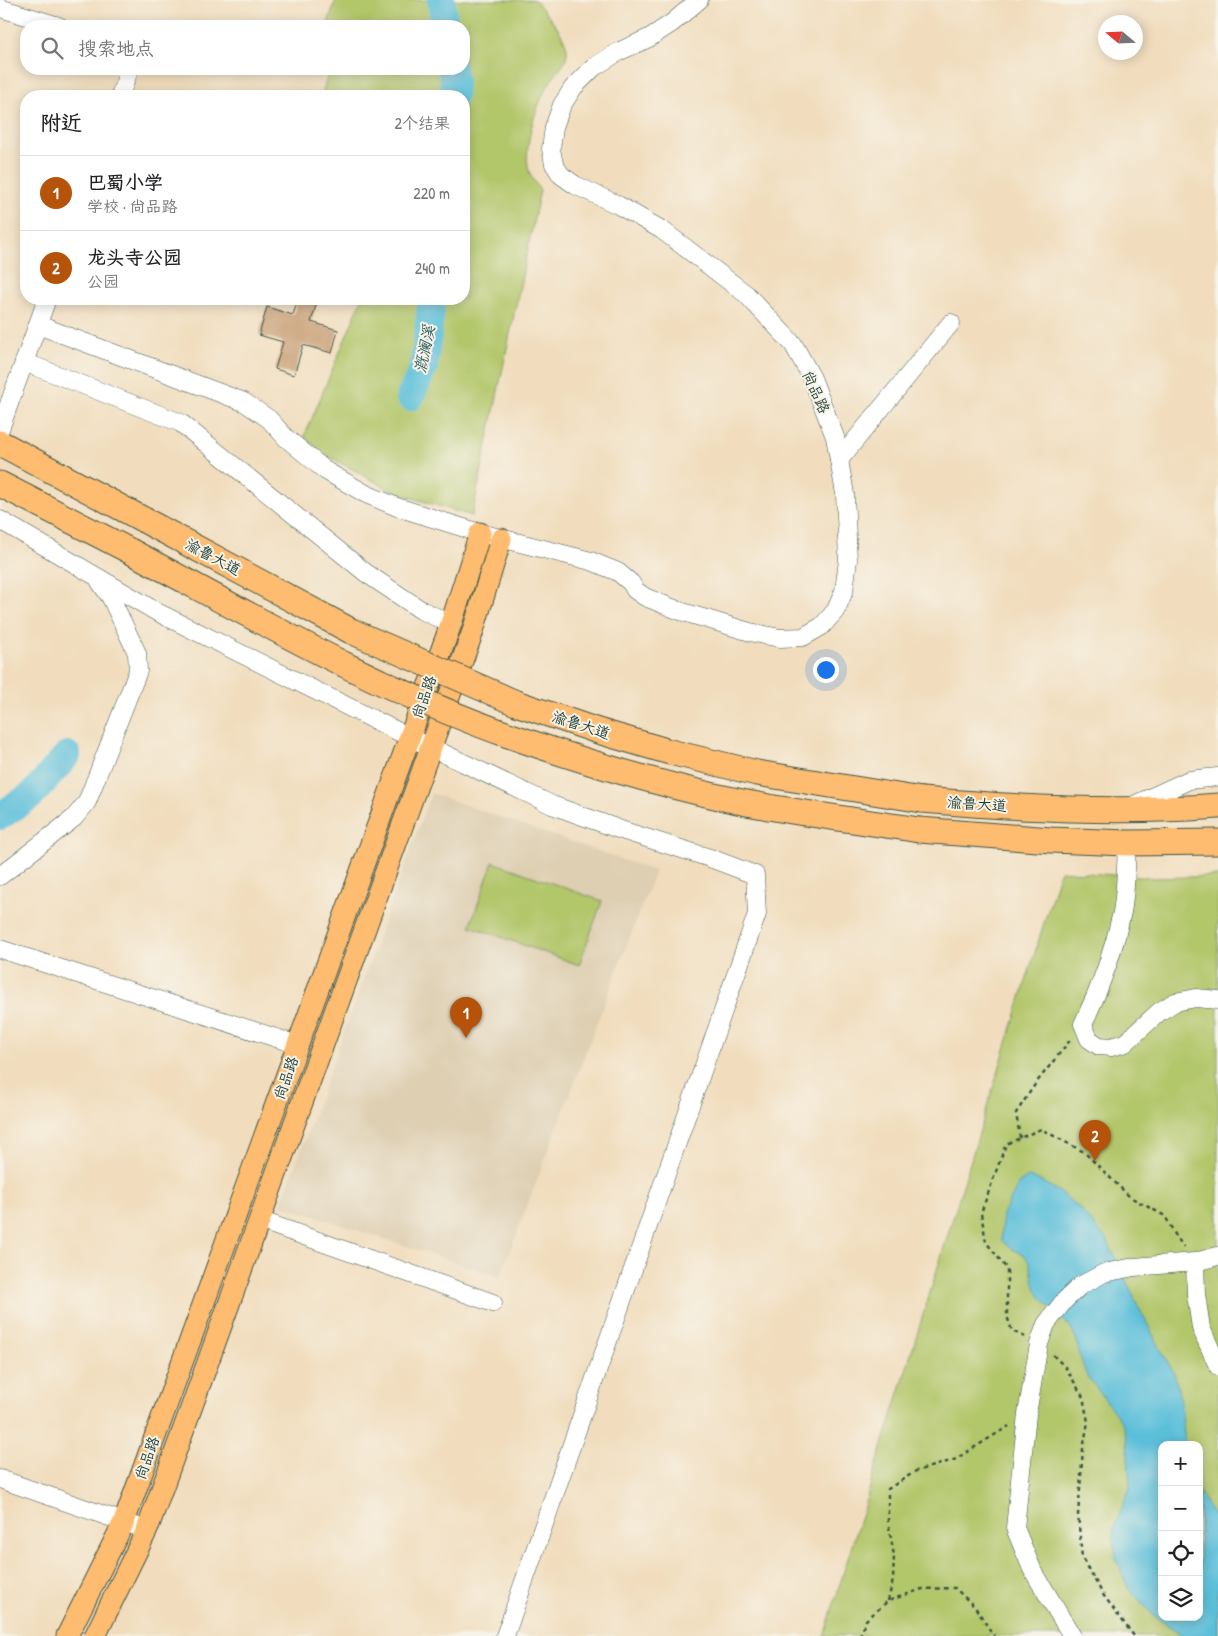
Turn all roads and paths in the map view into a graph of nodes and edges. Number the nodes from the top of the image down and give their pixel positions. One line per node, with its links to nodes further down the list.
1 (699, 0): 12 (street, 尚品路)
2 (0, 8): 3 (street)
3 (39, 20)
4 (126, 75): 5 (street)
5 (122, 90)
6 (45, 305): 8 (street)
7 (951, 323): 12 (street)
8 (38, 325): 9 (street); 15 (street)
9 (24, 362): 10 (street); 18 (street)
10 (0, 429)
11 (0, 443): 23 (highway, 渝鲁大道, bridge)
12 (839, 460): 16 (street, 尚品路)
13 (0, 484): 25 (highway, 渝鲁大道, bridge)
14 (0, 520): 17 (street)
15 (480, 533): 16 (street, 尚品路); 18 (main road, 尚品路)
16 (502, 539): 20 (main road, 尚品路)
17 (97, 578): 19 (street); 26 (street)
18 (451, 624): 19 (main road, 尚品路)
19 (409, 737): 20 (street); 30 (main road, 尚品路)
20 (430, 748): 32 (main road, 尚品路); 45 (street)
21 (1218, 777): 23 (street)
22 (1218, 806): 23 (highway, 渝鲁大道)
23 (1124, 810)
24 (1218, 842): 25 (highway, 渝鲁大道)
25 (1127, 843): 29 (street)
26 (0, 876)
27 (0, 948): 30 (street)
28 (1218, 1000): 29 (street)
29 (1083, 1024): 31 (path)
30 (298, 1045): 40 (main road, 尚品路)
31 (1020, 1138): 34 (path); 36 (path)
32 (259, 1220): 35 (street); 41 (main road, 尚品路)
33 (1218, 1256): 34 (street)
34 (1196, 1262): 36 (street); 37 (street)
35 (493, 1303)
36 (1040, 1344): 38 (street); 49 (path)
37 (1218, 1366)
38 (1027, 1414): 42 (path); 48 (street)
39 (0, 1479): 40 (street)
40 (124, 1522): 41 (street); 43 (main road, 尚品路)
41 (147, 1530): 44 (main road, 尚品路)
42 (888, 1601): 46 (path); 47 (path)
43 (67, 1636)
44 (95, 1636)
45 (505, 1636)
46 (860, 1636)
47 (994, 1636)
48 (1072, 1636)
49 (1134, 1636)

